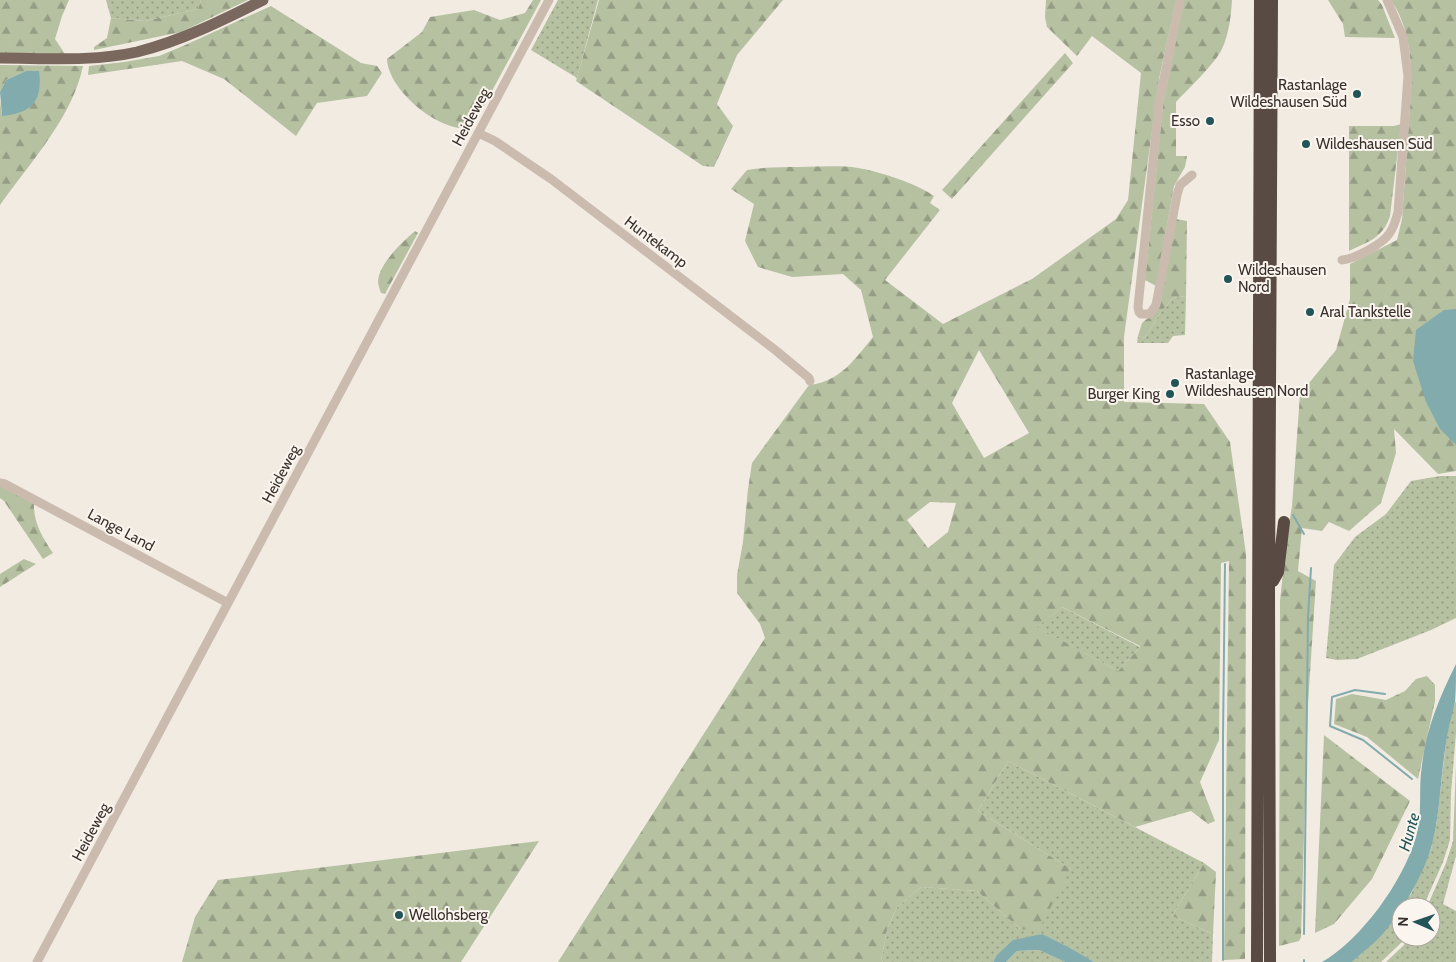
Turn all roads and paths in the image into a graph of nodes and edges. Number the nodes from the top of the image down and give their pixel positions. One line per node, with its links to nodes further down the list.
1 (263, 0): 7 (main road)
2 (549, 0): 8 (street, Heideweg)
3 (1180, 0): 9 (street)
4 (1260, 0): 16 (highway)
5 (1272, 0): 14 (highway)
6 (1387, 0): 10 (street)
7 (0, 58)
8 (478, 133): 11 (street, Huntekamp); 15 (street, Heideweg)
9 (1192, 175)
10 (1342, 260)
11 (810, 381)
12 (0, 483): 15 (street, Lange Land)
13 (1284, 522): 14 (highway)
14 (1269, 588): 16 (highway)
15 (228, 602): 17 (street, Heideweg)
16 (1263, 957)
17 (37, 962)

